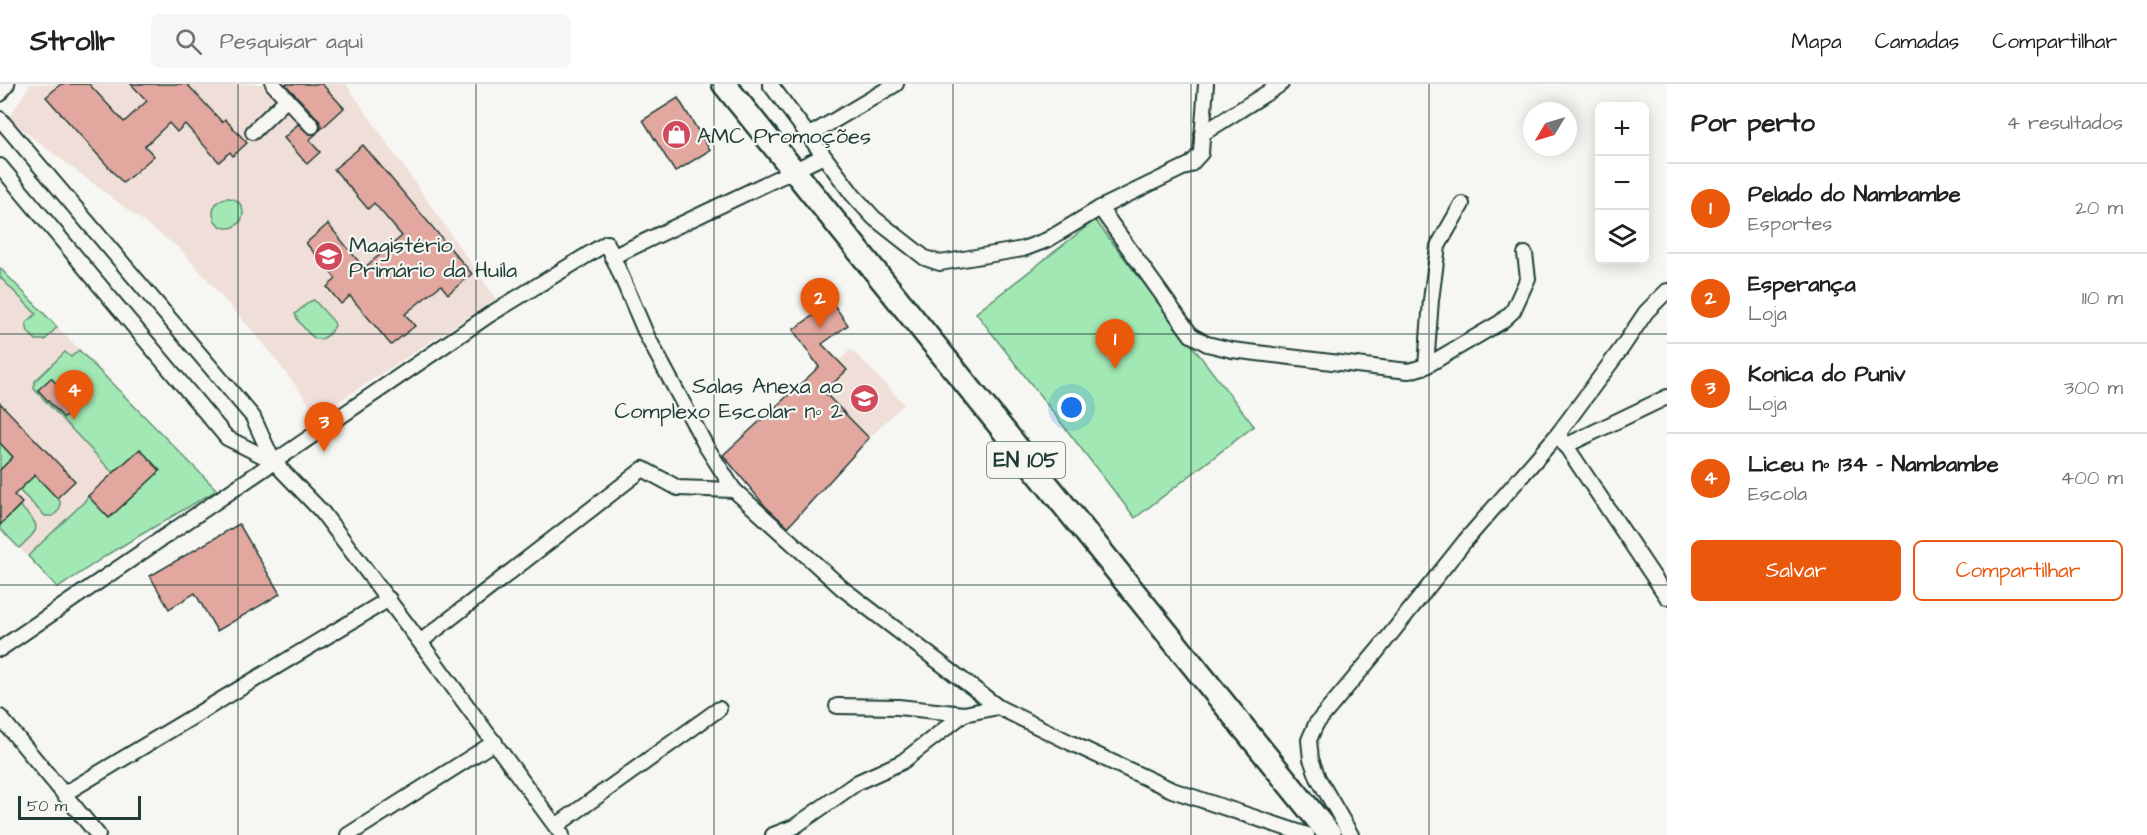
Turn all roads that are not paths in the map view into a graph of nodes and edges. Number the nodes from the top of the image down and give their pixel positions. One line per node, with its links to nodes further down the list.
1 (7, 84): 8 (street)
2 (273, 84): 9 (street)
3 (724, 84): 17 (main road, EN 105)
4 (770, 84): 14 (street)
5 (896, 84): 14 (street)
6 (1206, 84): 13 (street)
7 (1281, 84): 13 (street)
8 (0, 94)
9 (287, 99): 11 (street); 12 (street)
10 (0, 119): 26 (street)
11 (312, 126)
12 (253, 132)
13 (1202, 134): 19 (street)
14 (808, 136): 15 (street)
15 (824, 156): 17 (street); 19 (street)
16 (0, 166): 26 (street)
17 (795, 171): 21 (street); 45 (main road, EN 105)
18 (1462, 204): 23 (street)
19 (1100, 208): 23 (street)
20 (1525, 254): 23 (street)
21 (612, 257): 26 (street); 27 (street)
22 (1667, 291): 25 (street)
23 (1426, 366)
24 (1667, 397): 25 (street)
25 (1561, 440): 28 (street); 46 (street)
26 (273, 461): 29 (street); 31 (street)
27 (734, 490): 30 (street); 33 (street)
28 (1667, 597)
29 (389, 599): 30 (street); 39 (street)
30 (420, 642): 38 (street)
31 (0, 649)
32 (837, 706): 35 (street)
33 (998, 706): 35 (street); 44 (street)
34 (719, 709): 40 (street)
35 (964, 714): 43 (street)
36 (0, 717): 37 (street)
37 (5, 735): 39 (street)
38 (495, 742): 40 (street); 42 (street)
39 (64, 794): 41 (street)
40 (559, 830)
41 (98, 835)
42 (348, 835)
43 (773, 835)
44 (1307, 835)
45 (1329, 835)
46 (1351, 835)

